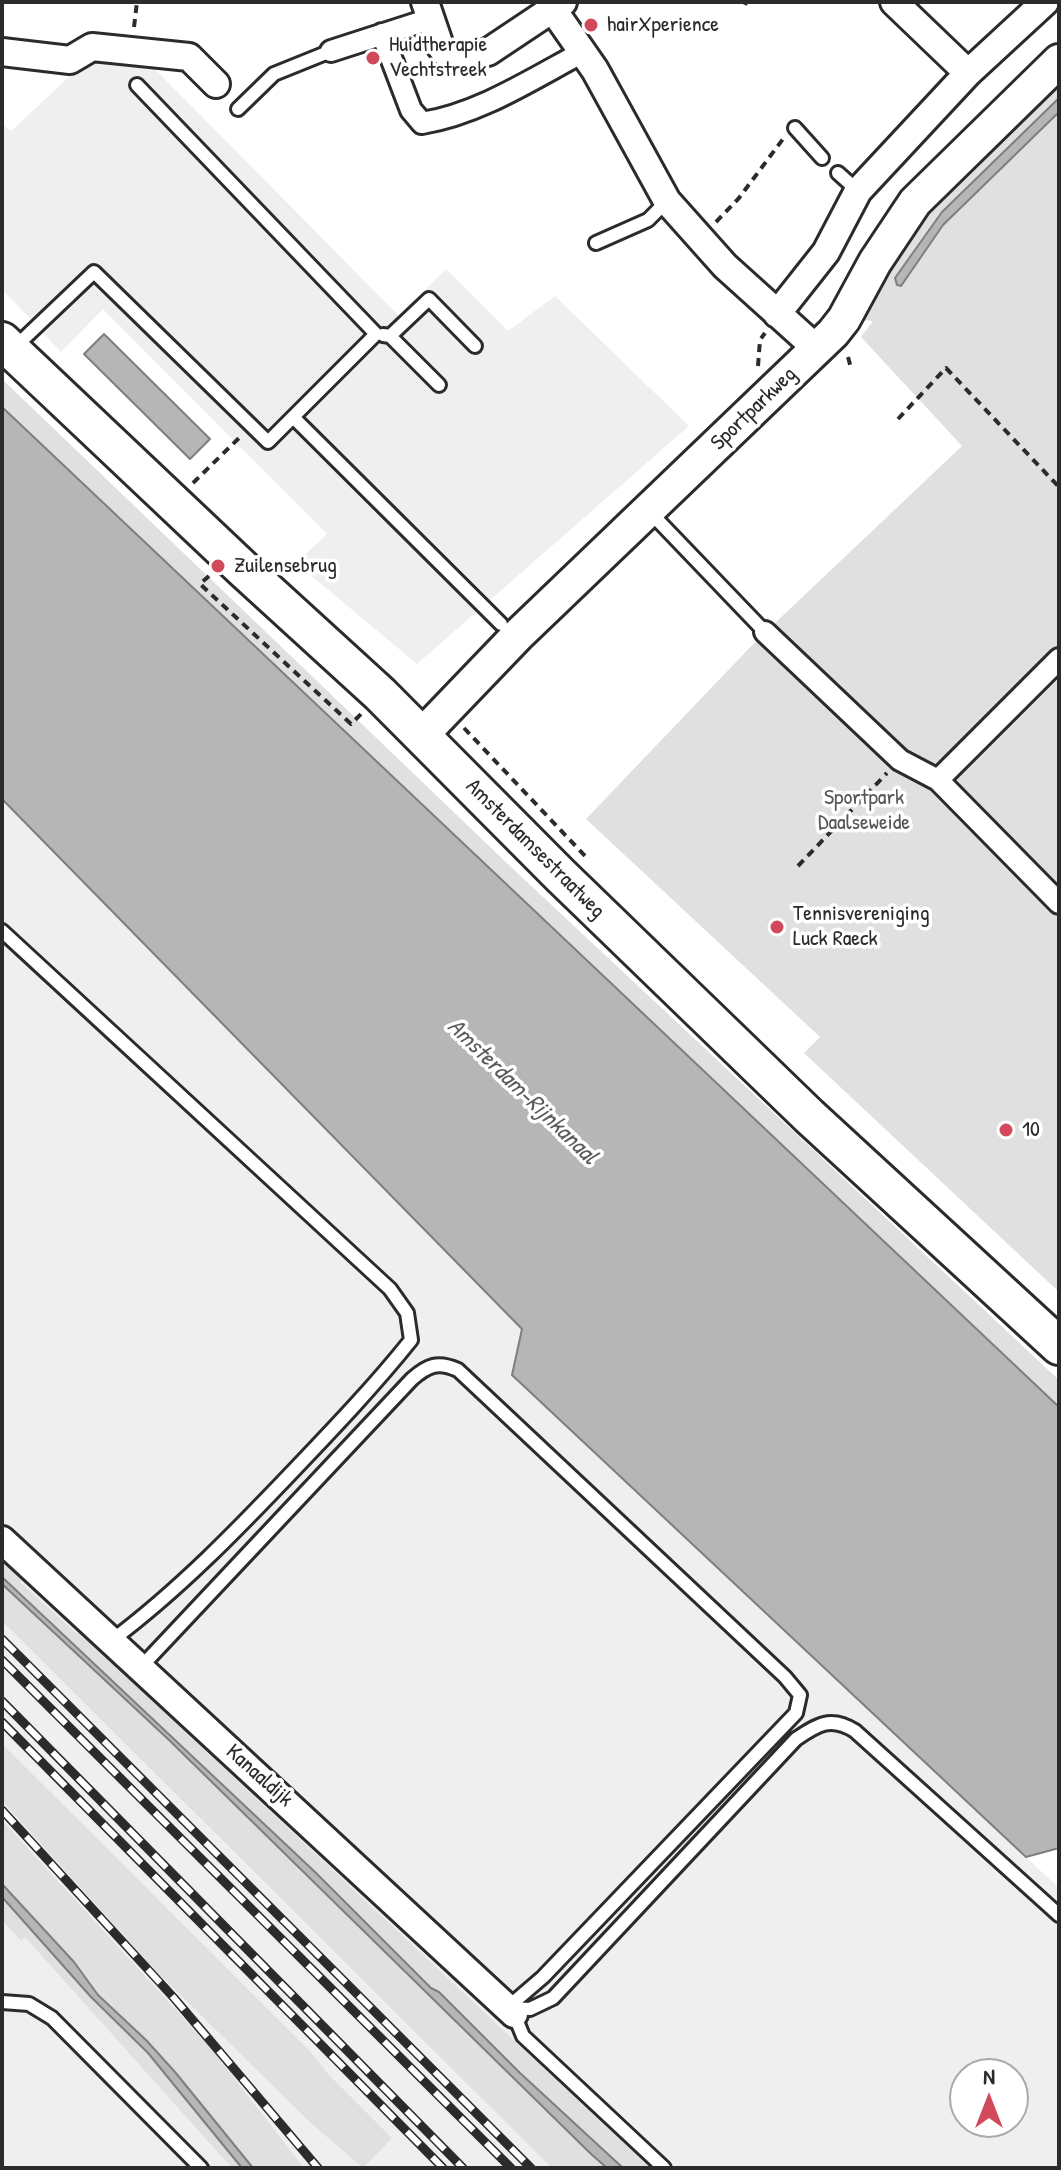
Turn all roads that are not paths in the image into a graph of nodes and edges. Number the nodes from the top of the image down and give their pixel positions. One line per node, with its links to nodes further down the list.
1 (894, 2): 10 (street)
2 (1045, 2): 10 (street)
3 (558, 6): 4 (street); 8 (street)
4 (428, 11): 5 (street)
5 (382, 34): 6 (street); 8 (street)
6 (331, 51): 13 (lane)
7 (2, 52): 11 (street)
8 (583, 52): 18 (street)
9 (1059, 61): 25 (street, Sportparkweg)
10 (968, 73): 17 (street)
11 (216, 84)
12 (137, 85): 21 (lane)
13 (238, 109)
14 (790, 132): 15 (lane)
15 (822, 158)
16 (838, 173): 17 (lane)
17 (858, 191): 20 (street)
18 (667, 201): 19 (lane); 20 (street)
19 (596, 243)
20 (777, 314): 25 (street)
21 (376, 334): 22 (lane); 29 (lane)
22 (390, 336): 24 (lane); 26 (lane)
23 (7, 346): 27 (main road, Amsterdamsestraatweg); 29 (lane)
24 (475, 346)
25 (817, 349): 32 (street, Sportparkweg)
26 (439, 385)
27 (55, 390): 28 (lane); 31 (main road, Amsterdamsestraatweg)
28 (94, 407)
29 (293, 417): 33 (lane)
30 (148, 458): 31 (lane)
31 (182, 501): 36 (main road, Amsterdamsestraatweg)
32 (648, 510): 34 (lane); 36 (street, Sportparkweg)
33 (501, 624)
34 (765, 632): 37 (street)
35 (1059, 659): 37 (street)
36 (422, 735): 40 (main road, Amsterdamsestraatweg)
37 (938, 780): 38 (street)
38 (1059, 903)
39 (2, 931): 42 (lane)
40 (1059, 1346)
41 (2, 1540): 42 (street, Kanaaldijk)
42 (111, 1641): 43 (street, Kanaaldijk)
43 (140, 1668): 46 (street, Kanaaldijk); 46 (lane)
44 (1059, 1915): 46 (lane)
45 (2, 2002): 47 (lane)
46 (511, 2011): 48 (lane)
47 (201, 2168)
48 (664, 2168)

